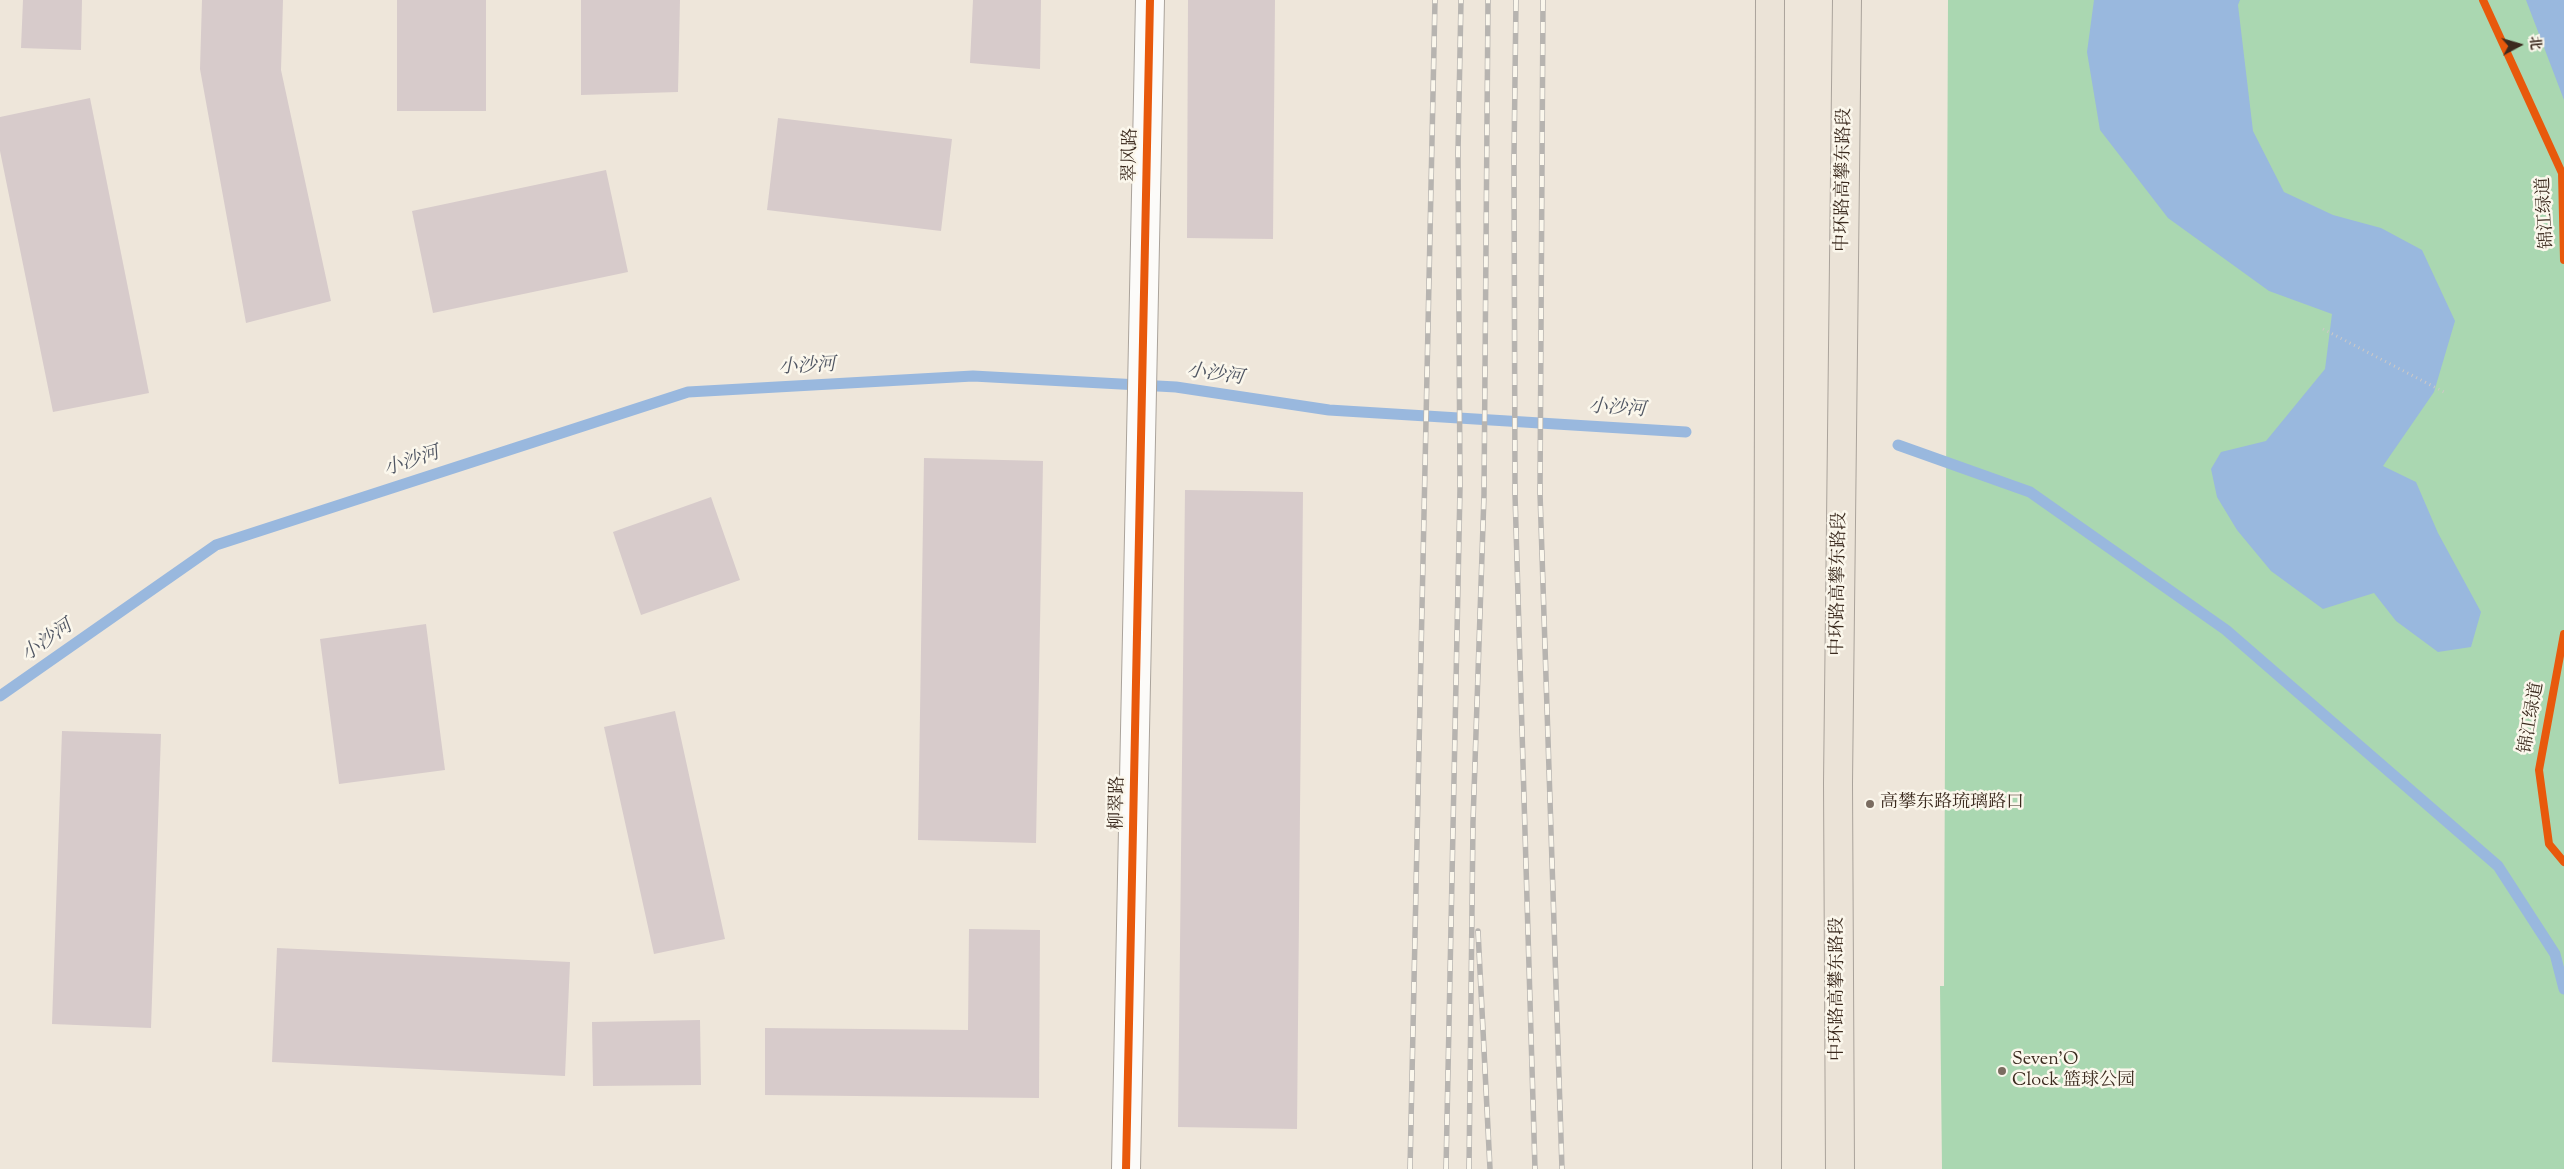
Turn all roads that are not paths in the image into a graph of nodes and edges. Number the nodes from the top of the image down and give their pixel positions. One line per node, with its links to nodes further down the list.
1 (1150, 0): 4 (street, 翠风路)
2 (1770, 0): 6 (main road)
3 (1847, 0): 7 (main road, 中环路高攀东路段)
4 (1141, 437): 5 (street, 柳翠路)
5 (1126, 1169)
6 (1767, 1169)
7 (1840, 1169)

